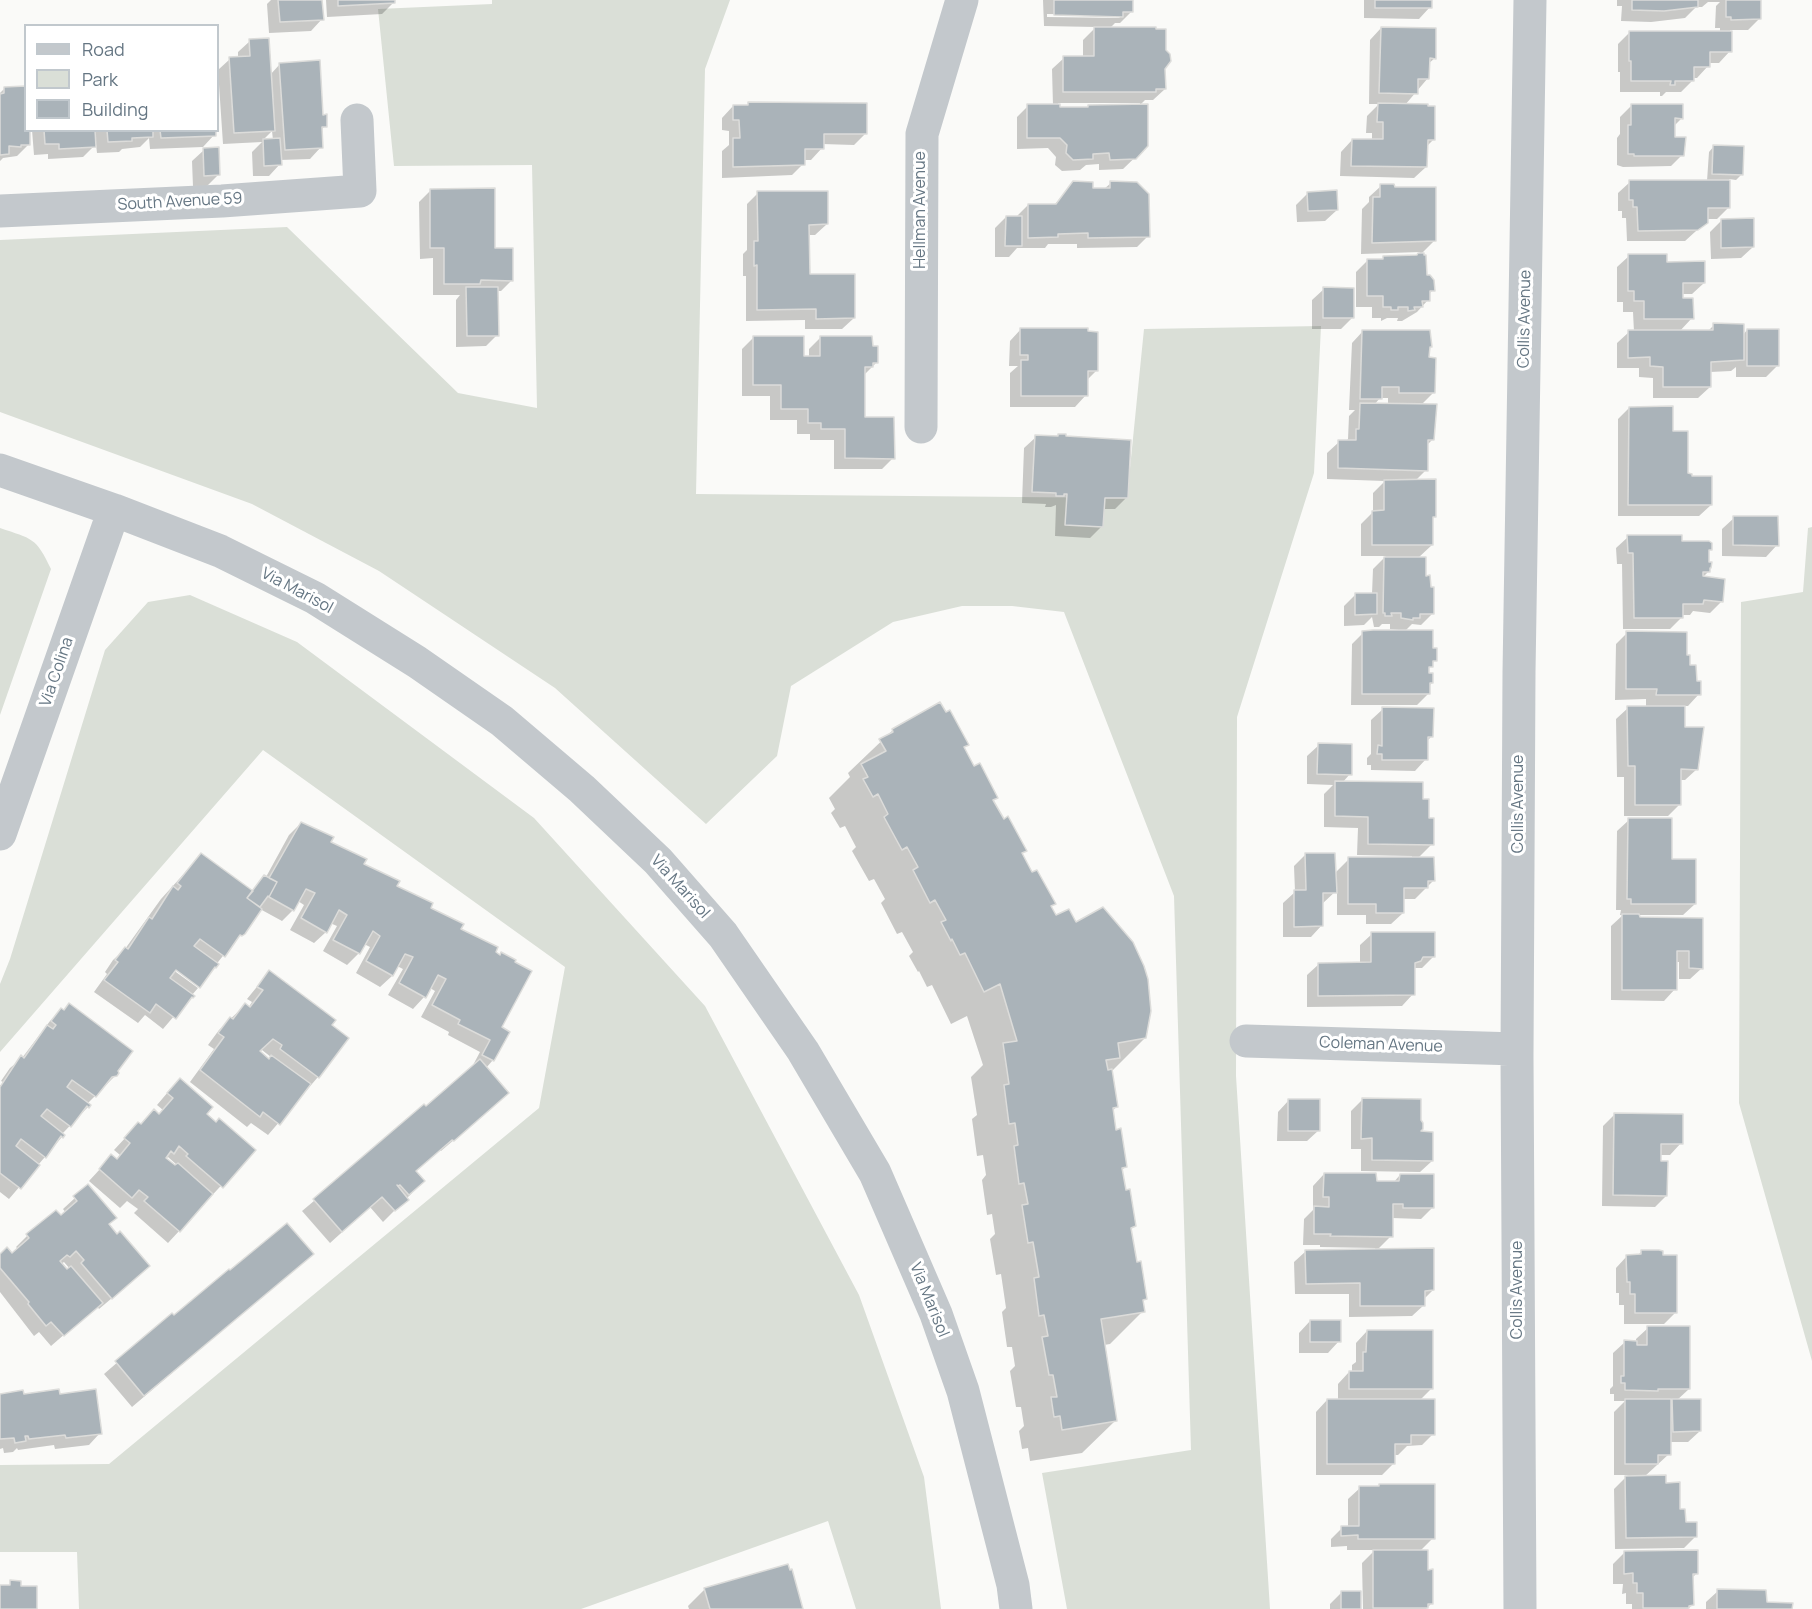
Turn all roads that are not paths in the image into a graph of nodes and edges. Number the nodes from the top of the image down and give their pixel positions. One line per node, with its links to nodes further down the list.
1 (962, 0): 5 (street, Hellman Avenue)
2 (1530, 0): 10 (street, Collis Avenue)
3 (357, 120): 4 (street, South Avenue 59)
4 (0, 210)
5 (921, 427)
6 (0, 470): 7 (street, Via Marisol)
7 (114, 510): 8 (street, Via Colina); 11 (street, Via Marisol)
8 (0, 834)
9 (1245, 1041): 10 (street, Coleman Avenue)
10 (1517, 1049): 12 (street, Collis Avenue)
11 (1017, 1609)
12 (1520, 1609)

